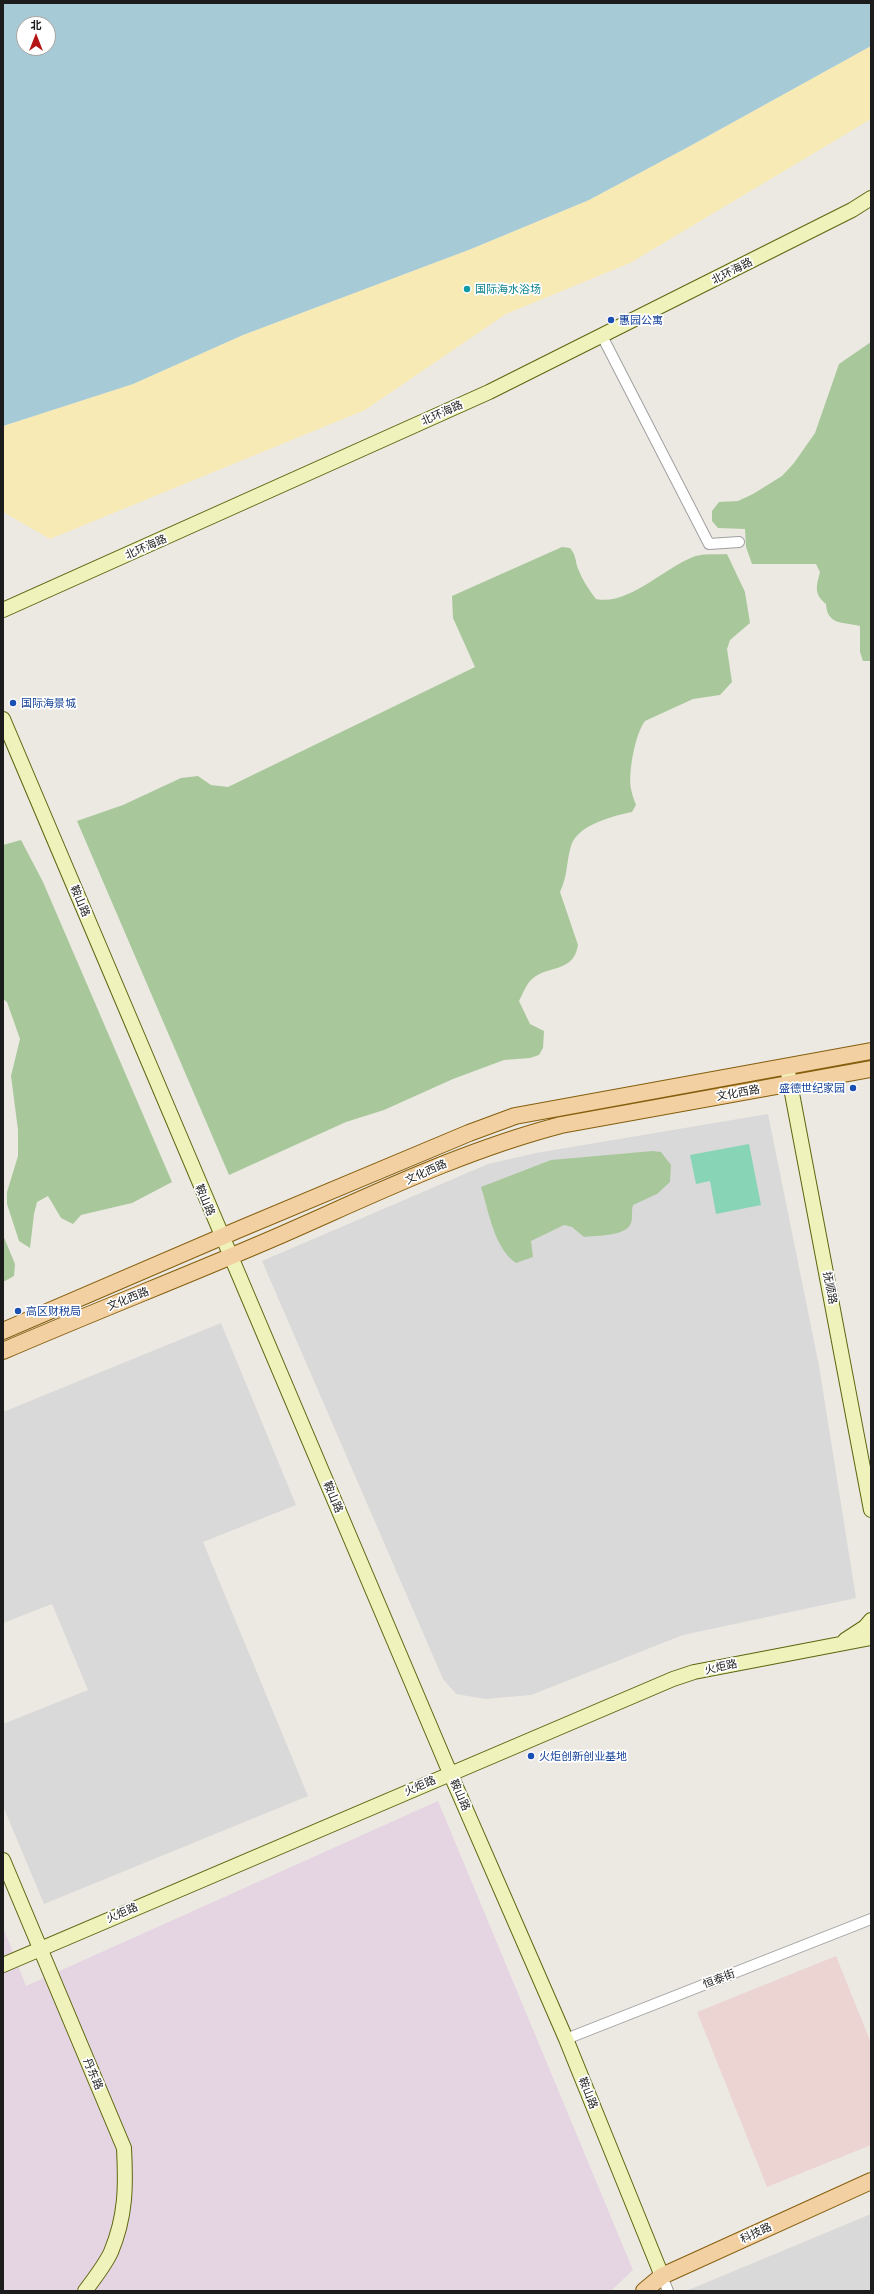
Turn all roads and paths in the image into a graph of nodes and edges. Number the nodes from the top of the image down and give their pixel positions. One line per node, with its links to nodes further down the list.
1 (871, 198): 2 (main road, 北环海路)
2 (602, 336): 3 (street); 4 (main road, 北环海路)
3 (739, 542)
4 (3, 610)
5 (3, 719): 10 (main road, 鞍山路)
6 (871, 1051): 7 (main road, 文化西路)
7 (787, 1067): 9 (main road, 抚顺路); 10 (main road, 文化西路)
8 (871, 1068): 9 (main road, 文化西路)
9 (789, 1084): 11 (main road, 文化西路); 14 (main road, 抚顺路)
10 (221, 1237): 11 (main road, 鞍山路); 12 (main road, 文化西路)
11 (231, 1257): 13 (main road, 文化西路); 18 (main road, 鞍山路)
12 (3, 1331)
13 (3, 1351)
14 (871, 1510)
15 (871, 1620): 17 (main road)
16 (871, 1638): 17 (main road, 火炬路)
17 (840, 1644): 18 (main road, 火炬路)
18 (450, 1773): 21 (main road, 火炬路); 23 (main road, 鞍山路)
19 (3, 1860): 21 (main road, 丹东路)
20 (871, 1919): 23 (street, 恒泰街)
21 (40, 1948): 22 (main road, 火炬路); 26 (main road, 丹东路)
22 (3, 1965)
23 (566, 2039): 25 (main road, 鞍山路)
24 (871, 2181): 25 (main road, 科技路)
25 (662, 2276): 27 (main road, 科技路); 28 (street)
26 (85, 2291)
27 (644, 2291)
28 (668, 2291)

